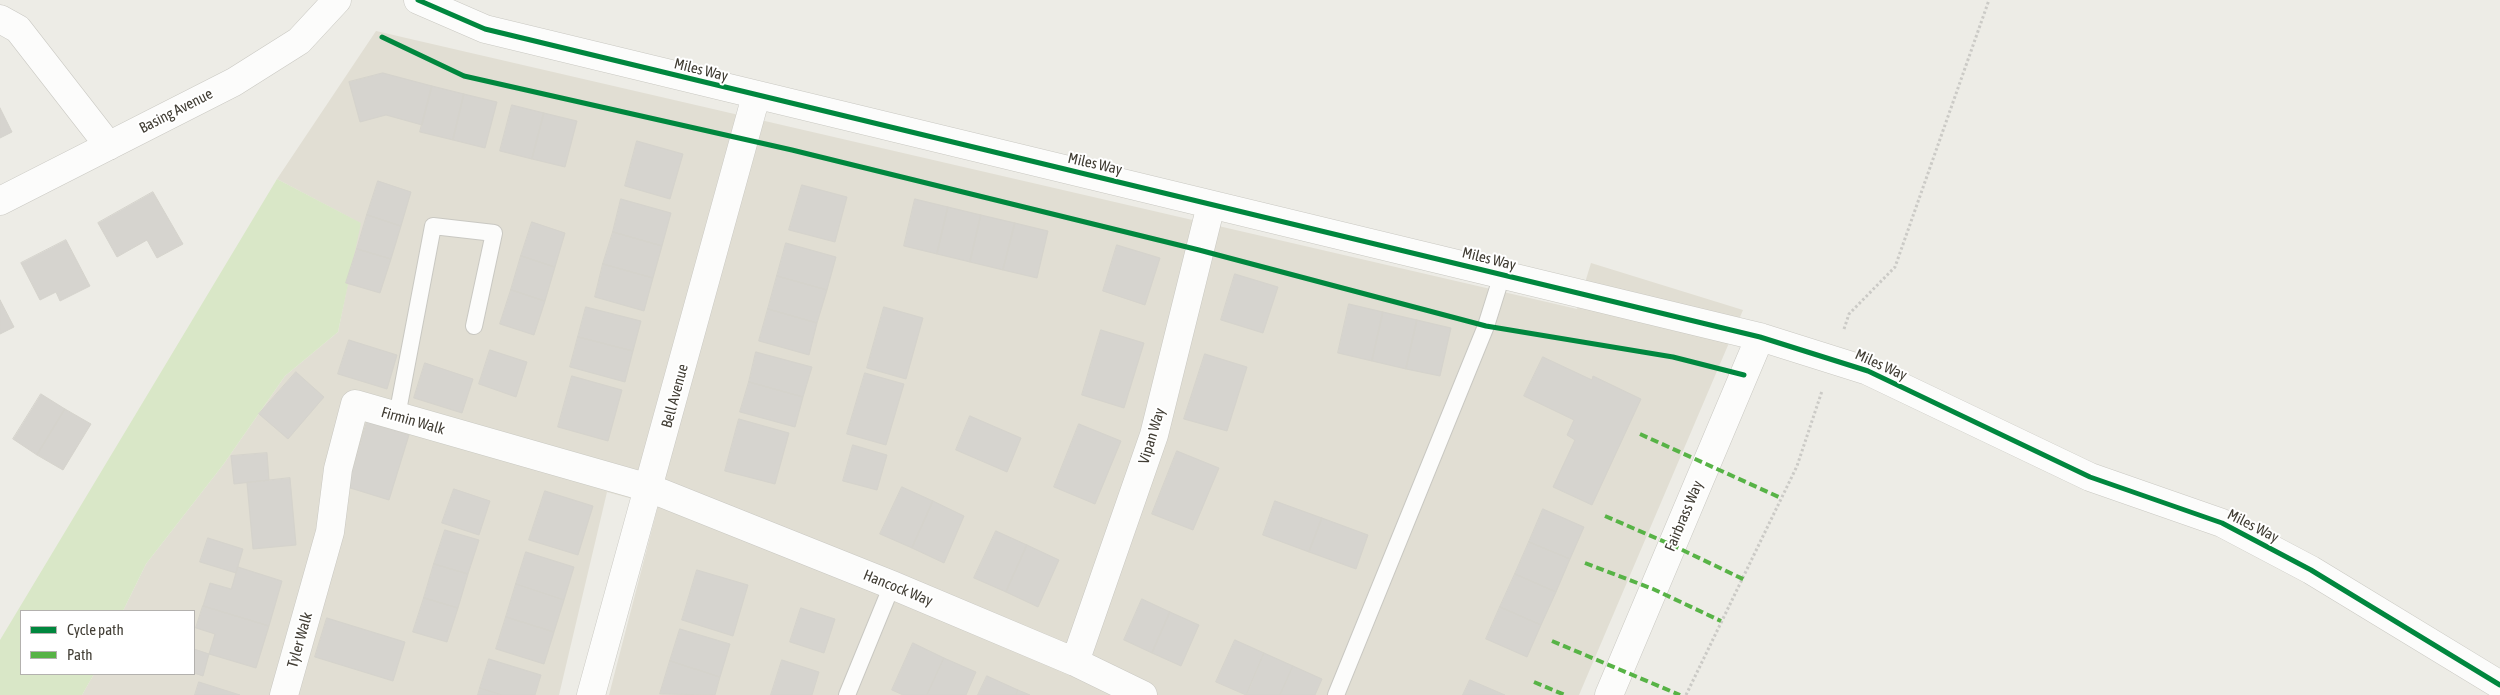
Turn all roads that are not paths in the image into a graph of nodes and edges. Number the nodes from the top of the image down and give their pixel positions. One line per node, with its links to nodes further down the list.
1 (337, 0): 5 (street, Basing Avenue)
2 (418, 0): 4 (street, Miles Way)
3 (0, 19): 5 (street)
4 (756, 96): 7 (street, Miles Way); 12 (street, Bell Avenue)
5 (109, 146): 6 (street, Basing Avenue)
6 (0, 201)
7 (1211, 205): 8 (street, Miles Way); 15 (street, Vipan Way)
8 (1502, 275): 10 (street, Miles Way); 21 (lane)
9 (474, 326): 11 (lane)
10 (1760, 337): 16 (street, Miles Way); 22 (street, Fairbrass Way)
11 (397, 416): 12 (street, Firmin Walk); 14 (street, Firmin Walk)
12 (649, 488): 13 (street, Hancock Way); 18 (street, Bell Avenue)
13 (892, 585): 15 (street, Hancock Way); 19 (lane)
14 (315, 586): 17 (street, Tyler Walk)
15 (1075, 662): 20 (street, Hancock Way)
16 (2500, 685)
17 (284, 695)
18 (591, 695)
19 (847, 695)
20 (1143, 695)
21 (1336, 695)
22 (1609, 695)

